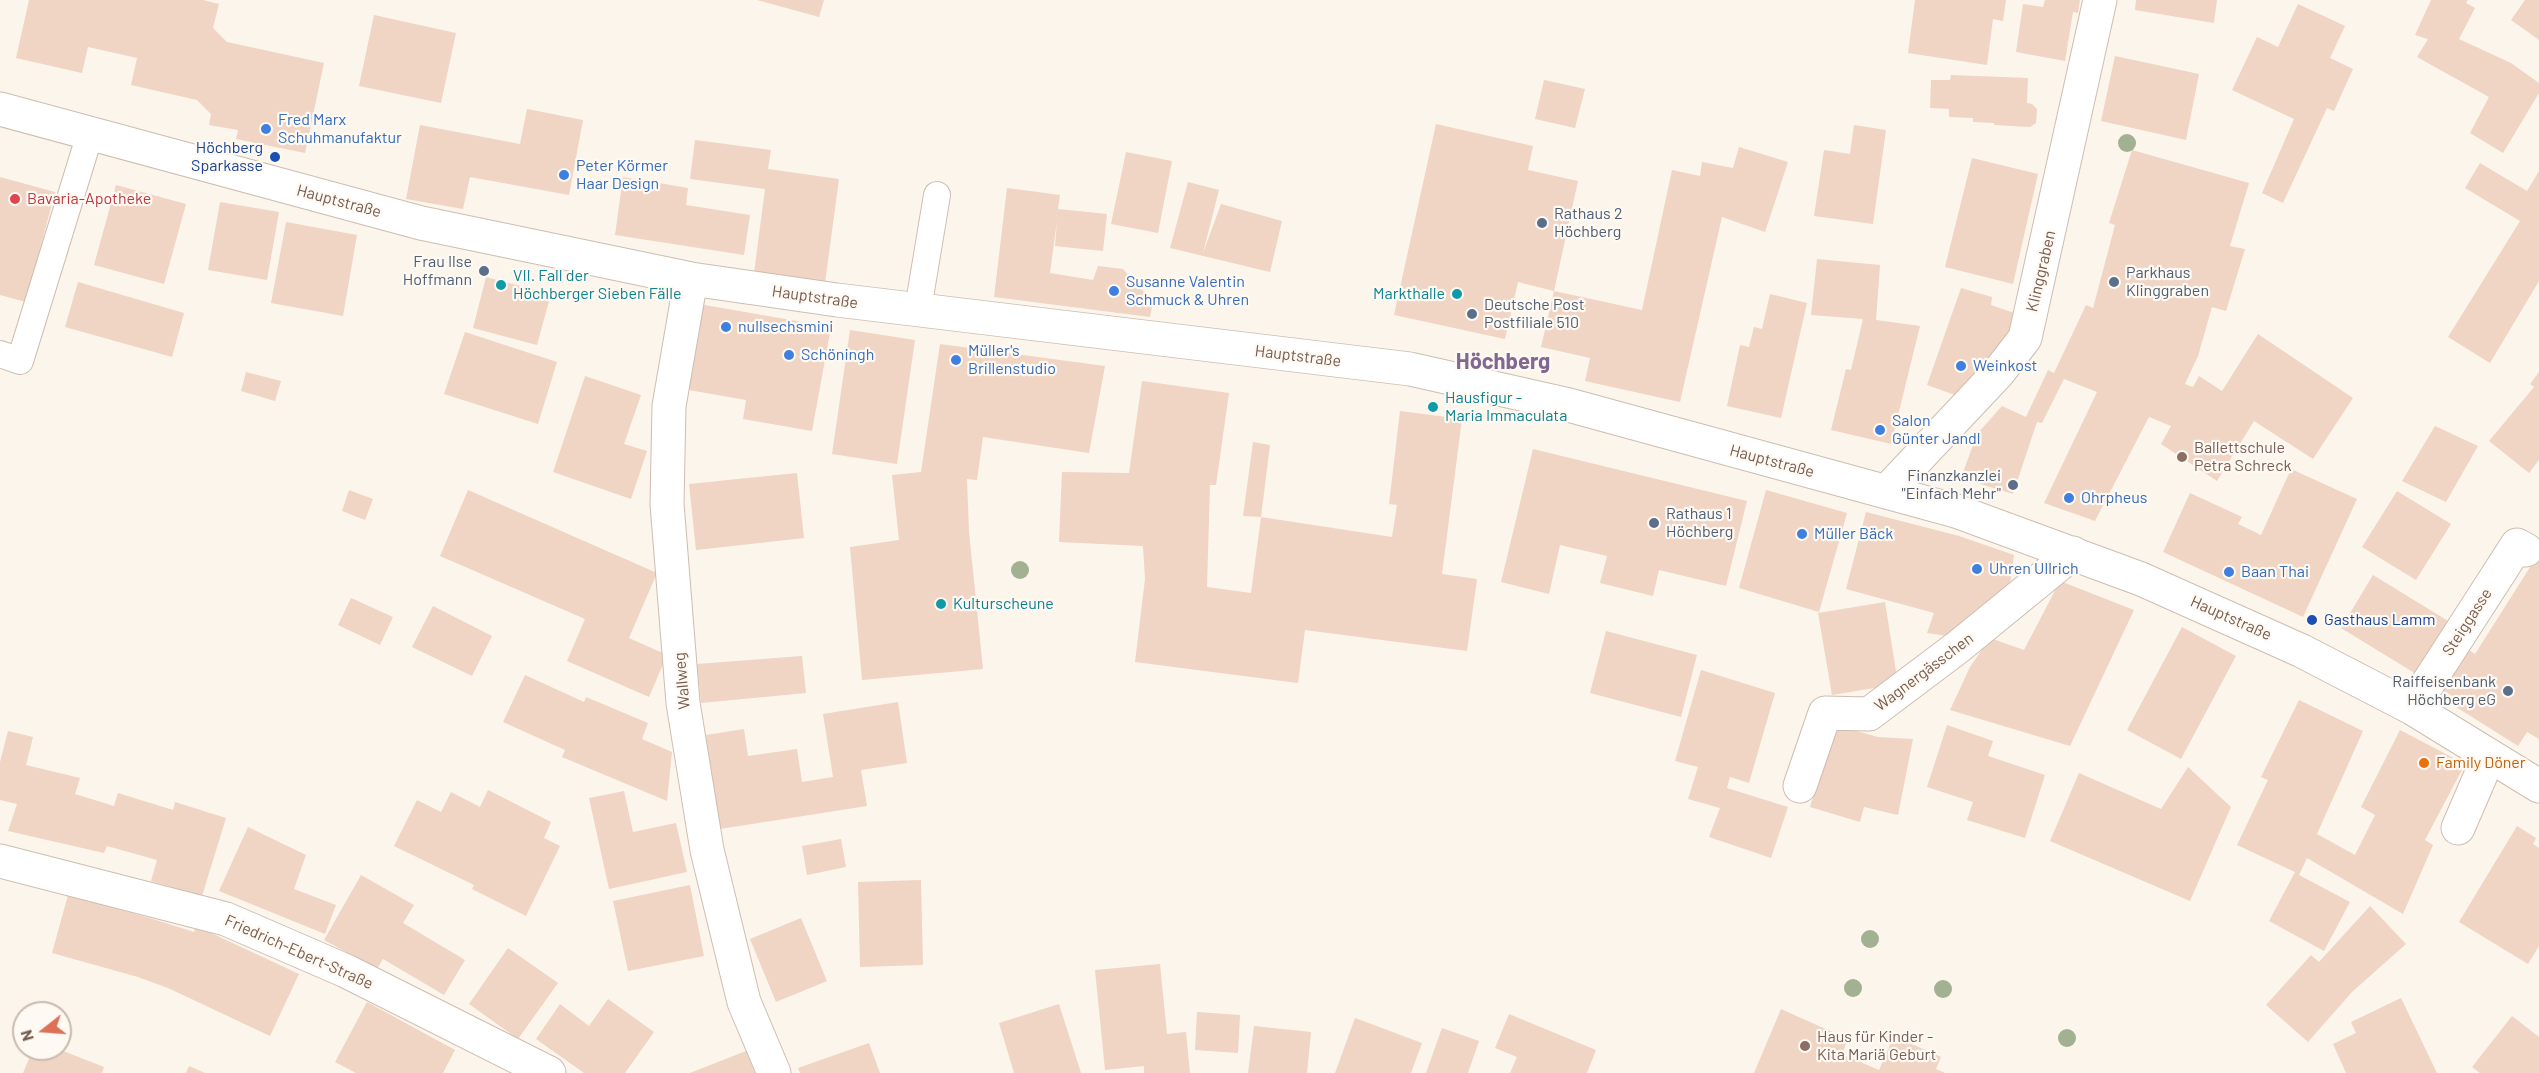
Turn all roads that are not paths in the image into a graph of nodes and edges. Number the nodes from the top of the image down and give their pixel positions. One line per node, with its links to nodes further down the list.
1 (2100, 0): 8 (street, Klinggraben)
2 (0, 109): 3 (street, Hauptstraße)
3 (90, 134): 5 (street, Hauptstraße); 7 (lane)
4 (937, 195): 6 (lane)
5 (691, 279): 6 (street, Hauptstraße); 18 (street, Wallweg)
6 (918, 309): 8 (street, Hauptstraße)
7 (0, 354)
8 (1886, 492): 9 (street, Hauptstraße)
9 (2073, 553): 11 (street, Hauptstraße); 13 (street, Wagnergässchen)
10 (2533, 554): 11 (street, Steiggasse)
11 (2412, 708): 12 (street, Hauptstraße)
12 (2489, 756): 14 (street, Hauptstraße); 15 (street)
13 (1800, 786)
14 (2539, 786)
15 (2457, 828)
16 (0, 861): 17 (street, Friedrich-Ebert-Straße)
17 (549, 1073)
18 (774, 1073)

